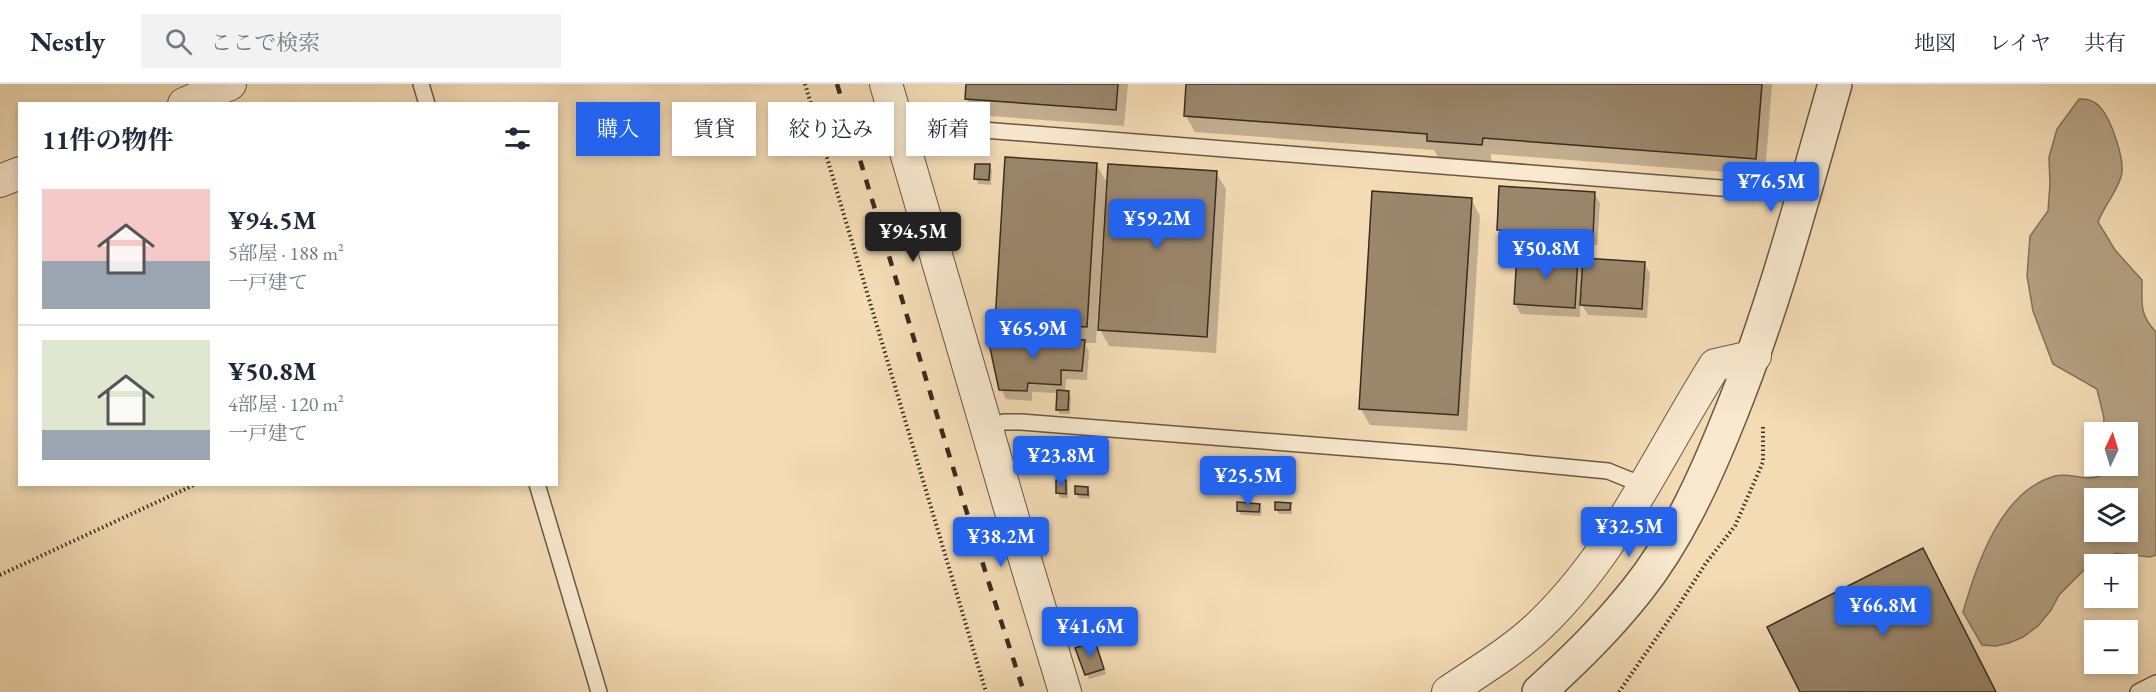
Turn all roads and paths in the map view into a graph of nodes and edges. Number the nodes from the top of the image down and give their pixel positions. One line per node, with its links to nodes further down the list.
1 (230, 84): 6 (street)
2 (421, 84): 7 (lane)
3 (805, 84): 21 (path)
4 (885, 84): 8 (street)
5 (1835, 84): 11 (street)
6 (189, 102)
7 (426, 102)
8 (900, 130): 11 (lane); 13 (street)
9 (18, 174): 10 (street)
10 (0, 181)
11 (1804, 193): 12 (street)
12 (1755, 356): 17 (street); 24 (street)
13 (987, 427): 17 (lane); 22 (street)
14 (1763, 462): 25 (path)
15 (192, 486): 18 (path)
16 (538, 486): 20 (lane)
17 (1645, 486): 23 (street)
18 (0, 575)
19 (2156, 683): 26 (lane)
20 (599, 692)
21 (986, 692)
22 (1065, 692)
23 (1448, 692)
24 (1539, 692)
25 (1619, 692)
26 (2138, 692)

